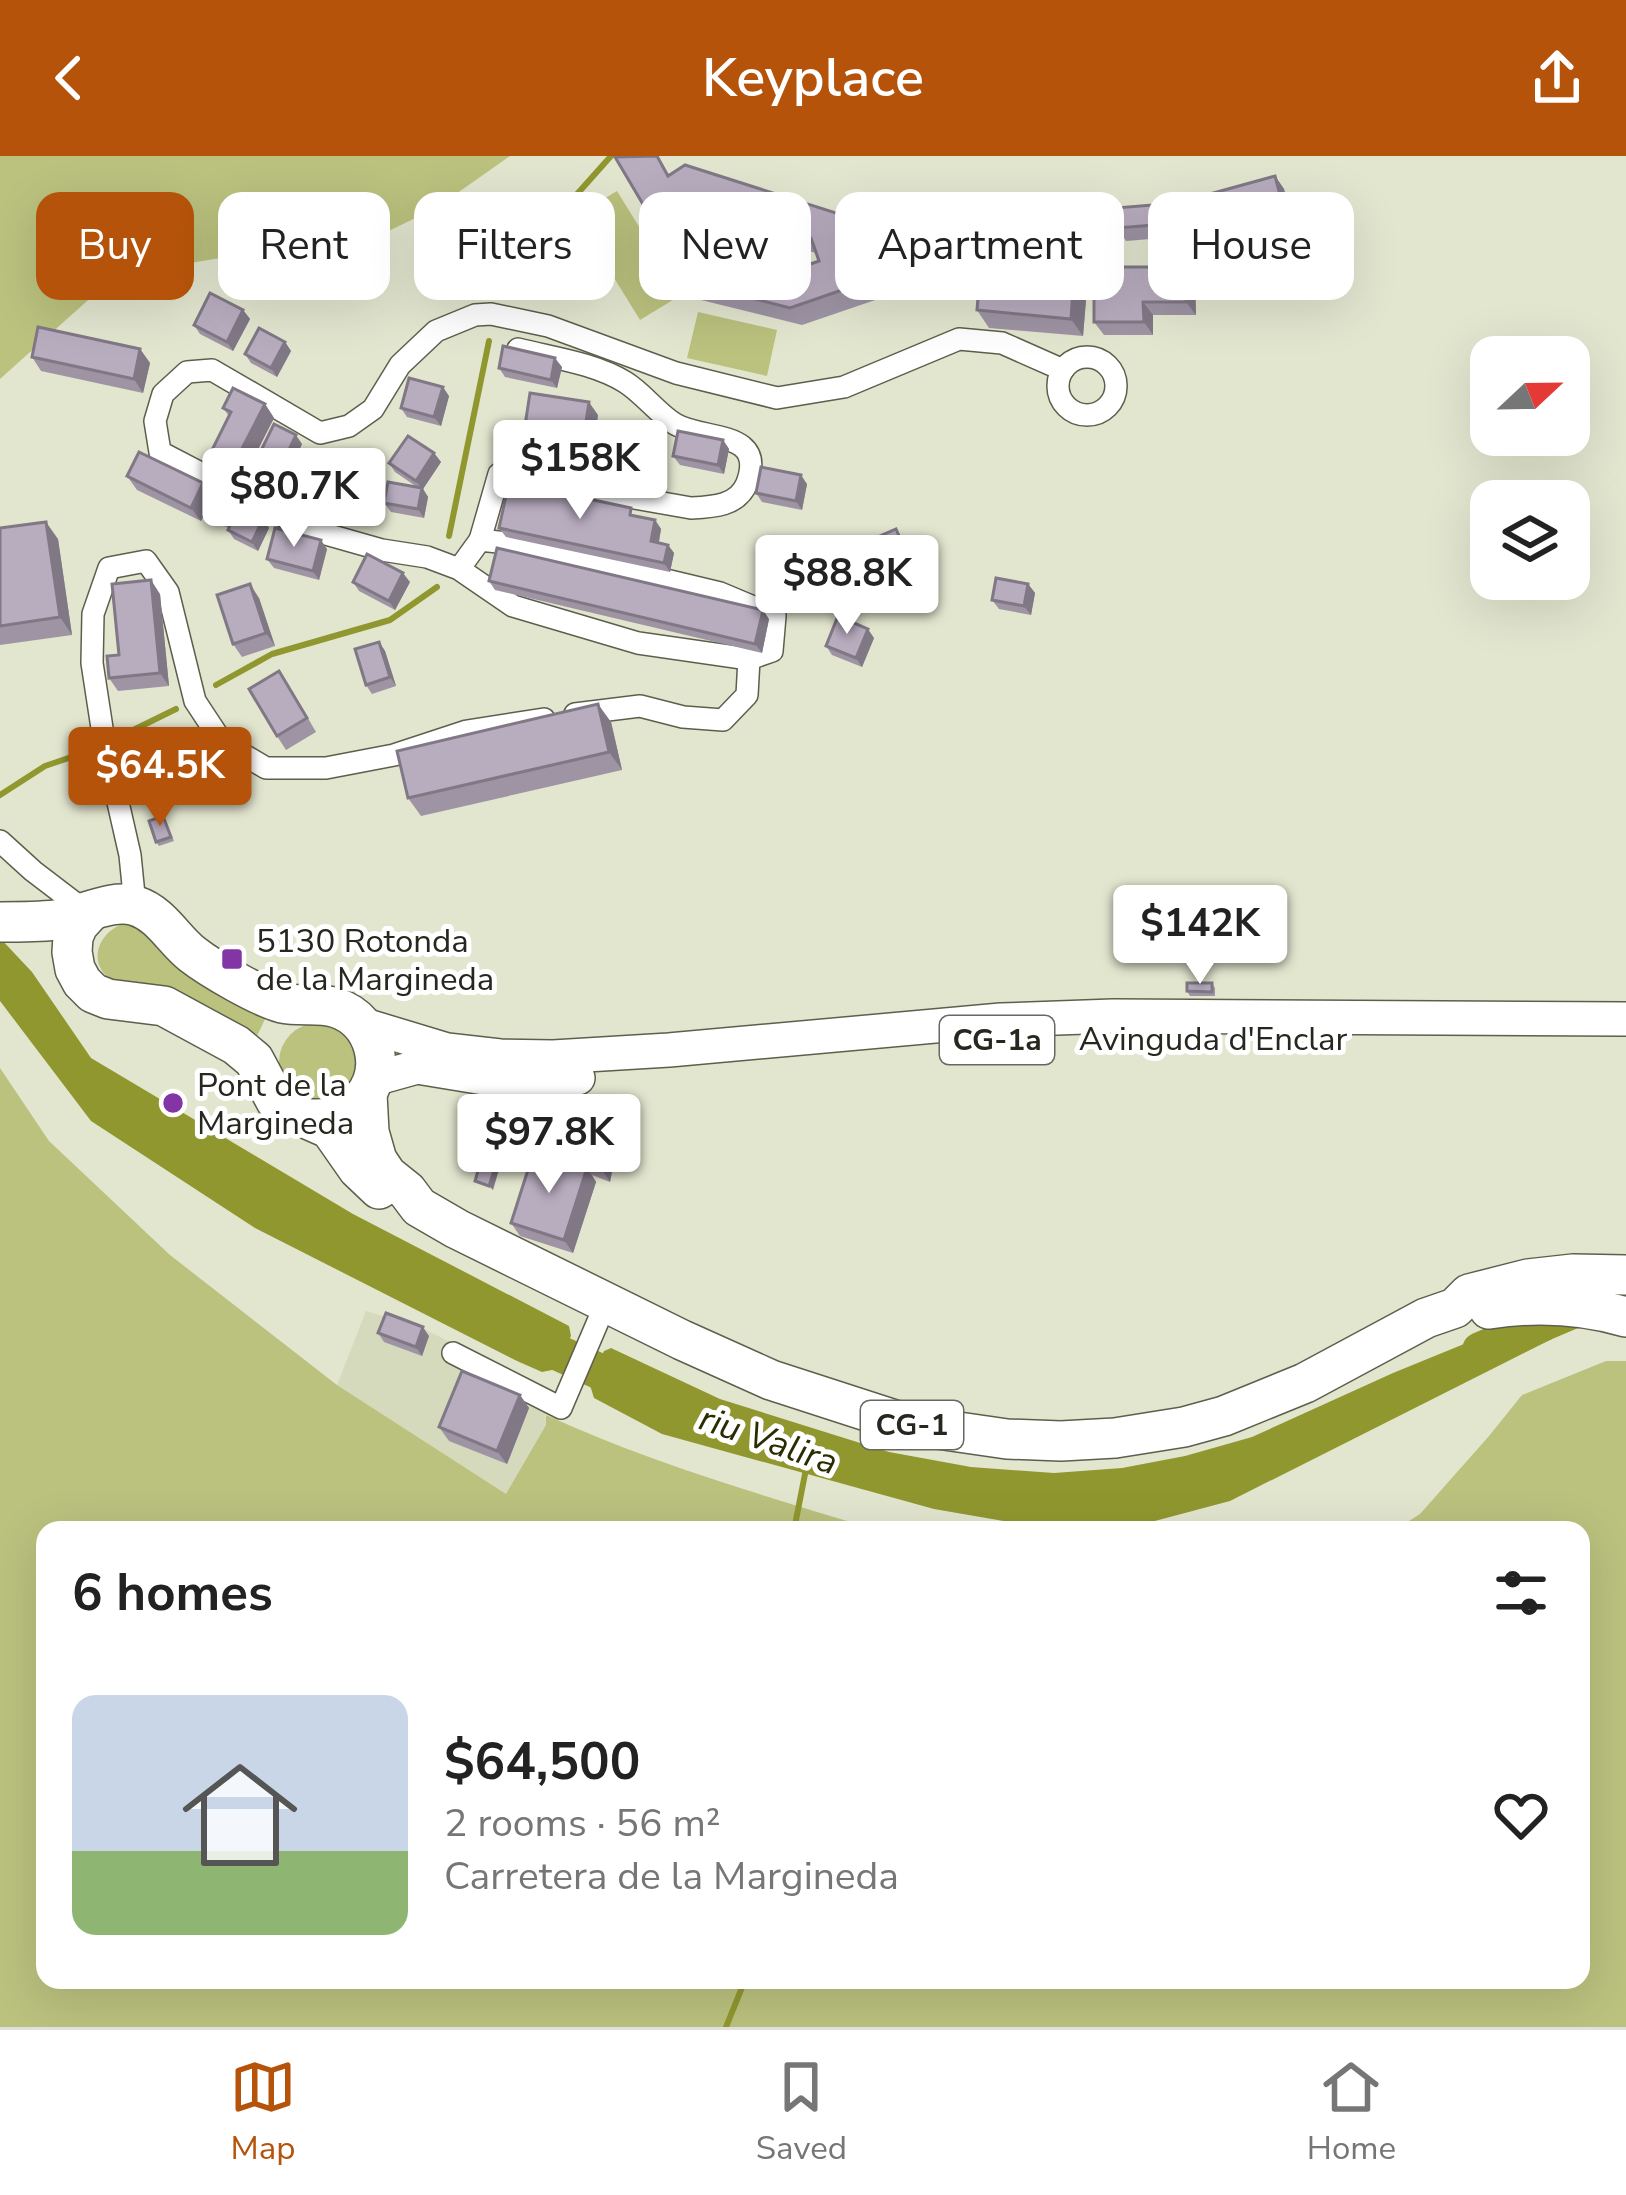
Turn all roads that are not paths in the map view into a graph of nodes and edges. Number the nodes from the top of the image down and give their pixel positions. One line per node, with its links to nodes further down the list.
1 (518, 349): 3 (street)
2 (1063, 370): 4 (street)
3 (480, 540): 4 (street); 5 (street)
4 (459, 569): 5 (street)
5 (748, 658): 7 (street)
6 (0, 842): 8 (street)
7 (135, 905): 8 (highway, CG-1); 11 (highway)
8 (89, 914): 9 (highway, CG-1); 10 (highway)
9 (9, 939): 10 (highway, CG-1)
10 (74, 963): 15 (highway, CG-1)
11 (310, 1005): 13 (highway); 15 (highway)
12 (1626, 1019): 13 (main road, Avinguda d'Enclar / CG-1a)
13 (362, 1024): 16 (highway, CG-1)
14 (1626, 1040): 16 (main road, Avinguda d'Enclar / CG-1a)
15 (263, 1074): 17 (highway, CG-1)
16 (370, 1086): 17 (highway); 18 (highway, CG-1)
17 (313, 1119): 18 (highway, CG-1)
18 (419, 1208): 20 (highway, CG-1)
19 (1625, 1296): 20 (highway, CG-1)
20 (599, 1318): 21 (street)
21 (453, 1353)

